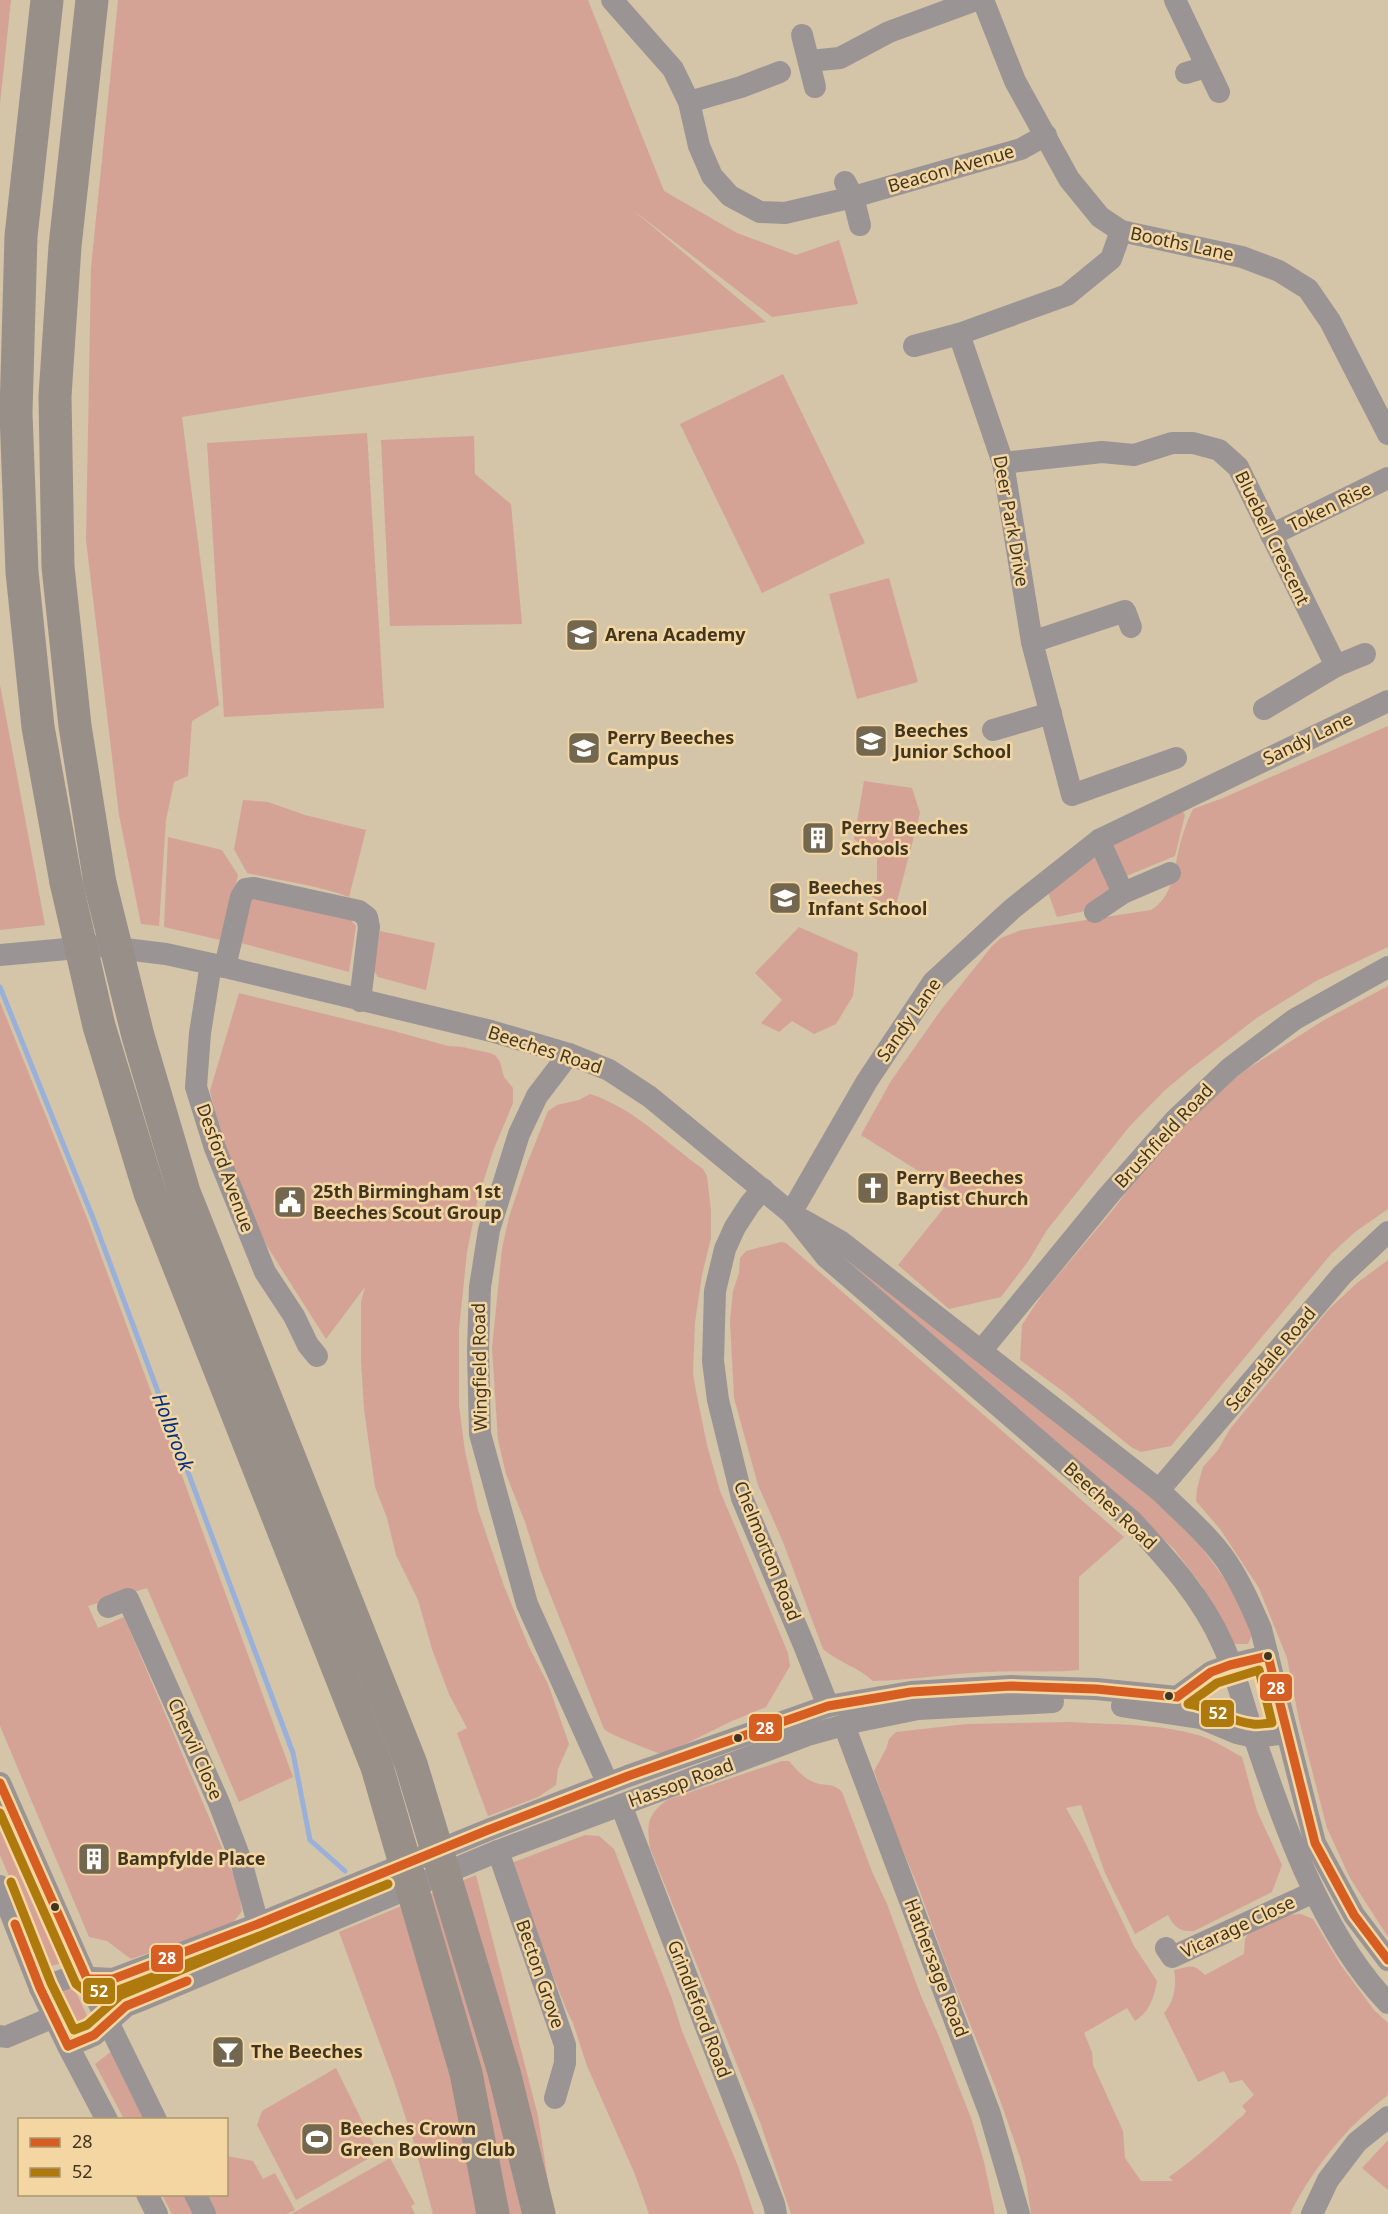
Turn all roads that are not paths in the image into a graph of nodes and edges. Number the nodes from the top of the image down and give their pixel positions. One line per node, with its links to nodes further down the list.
1 (47, 0): 78 (highway, bridge)
2 (92, 0): 79 (highway, bridge)
3 (612, 0): 12 (street, Beacon Avenue)
4 (976, 0): 8 (street)
5 (983, 0): 13 (street, Booths Lane)
6 (1175, 0): 11 (street)
7 (802, 35): 8 (street)
8 (809, 61): 10 (street)
9 (780, 72): 12 (street)
10 (815, 87)
11 (1219, 92)
12 (689, 102): 14 (street, Beacon Avenue)
13 (1046, 135): 14 (street, Beacon Avenue); 16 (street, Booths Lane)
14 (849, 190): 15 (street)
15 (861, 225)
16 (1121, 231): 17 (street); 19 (street, Booths Lane)
17 (959, 334): 18 (street); 20 (street, Deer Park Drive)
18 (914, 346)
19 (1388, 434)
20 (1003, 463): 22 (street, Bluebell Crescent); 24 (street, Deer Park Drive)
21 (1388, 478): 22 (street, Token Rise)
22 (1271, 535): 26 (street, Bluebell Crescent)
23 (1125, 610): 24 (street)
24 (1032, 642): 29 (street, Deer Park Drive)
25 (1365, 654): 26 (street)
26 (1336, 666): 28 (street)
27 (1388, 701): 32 (street, Sandy Lane)
28 (1264, 709)
29 (1051, 712): 30 (street); 31 (street, Deer Park Drive)
30 (993, 730)
31 (1176, 759)
32 (1100, 840): 34 (street); 42 (street, Sandy Lane)
33 (1170, 873): 34 (street)
34 (1123, 893): 35 (street)
35 (1095, 912)
36 (0, 954): 37 (street, Beeches Road)
37 (218, 965): 39 (street, Beeches Road); 39 (street); 45 (street, Desford Avenue)
38 (1388, 967): 44 (street, Brushfield Road)
39 (360, 1001): 40 (street, Beeches Road)
40 (569, 1054): 41 (street, Beeches Road); 55 (street, Wingfield Road)
41 (763, 1189): 42 (street, Beeches Road); 50 (street, Chelmorton Road)
42 (791, 1214): 44 (street, Beeches Road); 49 (street, Beeches Road)
43 (1388, 1232): 46 (street, Scarsdale Road)
44 (981, 1351): 46 (street, Beeches Road)
45 (317, 1356)
46 (1160, 1490): 48 (street, Beeches Road)
47 (108, 1607): 60 (street, Chervil Close)
48 (1268, 1656): 49 (street, Hassop Road); 52 (street, Beeches Road)
49 (1230, 1665): 50 (street, Hassop Road); 53 (street, Beeches Road)
50 (828, 1706): 55 (street, Hassop Road)
51 (844, 1725): 53 (street, Hassop Road); 56 (street, Hassop Road); 81 (street, Hathersage Road)
52 (1287, 1733): 53 (street, Hassop Road); 62 (street, Beeches Road)
53 (1254, 1737): 59 (street, Beeches Road)
54 (0, 1783): 63 (street)
55 (609, 1784): 60 (street, Hassop Road)
56 (621, 1805): 57 (street, Hassop Road); 80 (street, Grindleford Road)
57 (498, 1851): 67 (street, Hassop Road); 70 (street, Becton Grove)
58 (0, 1886): 64 (street)
59 (1314, 1892): 61 (street, Vicarage Close); 65 (street, Beeches Road)
60 (258, 1924): 63 (street, Hassop Road)
61 (1166, 1948)
62 (1388, 1960)
63 (87, 1979): 64 (street, Hassop Road); 67 (street)
64 (40, 1988): 66 (street)
65 (1388, 2002)
66 (54, 2017): 68 (street); 69 (street)
67 (108, 2023): 69 (street, Hassop Road); 73 (street)
68 (0, 2036)
69 (68, 2046): 72 (street)
70 (555, 2098)
71 (1388, 2117): 82 (street)
72 (106, 2118)
73 (155, 2118)
74 (148, 2196): 76 (street)
75 (196, 2196): 77 (street)
76 (157, 2214)
77 (205, 2214)
78 (493, 2214)
79 (538, 2214)
80 (776, 2214)
81 (1019, 2214)
82 (1312, 2214)

